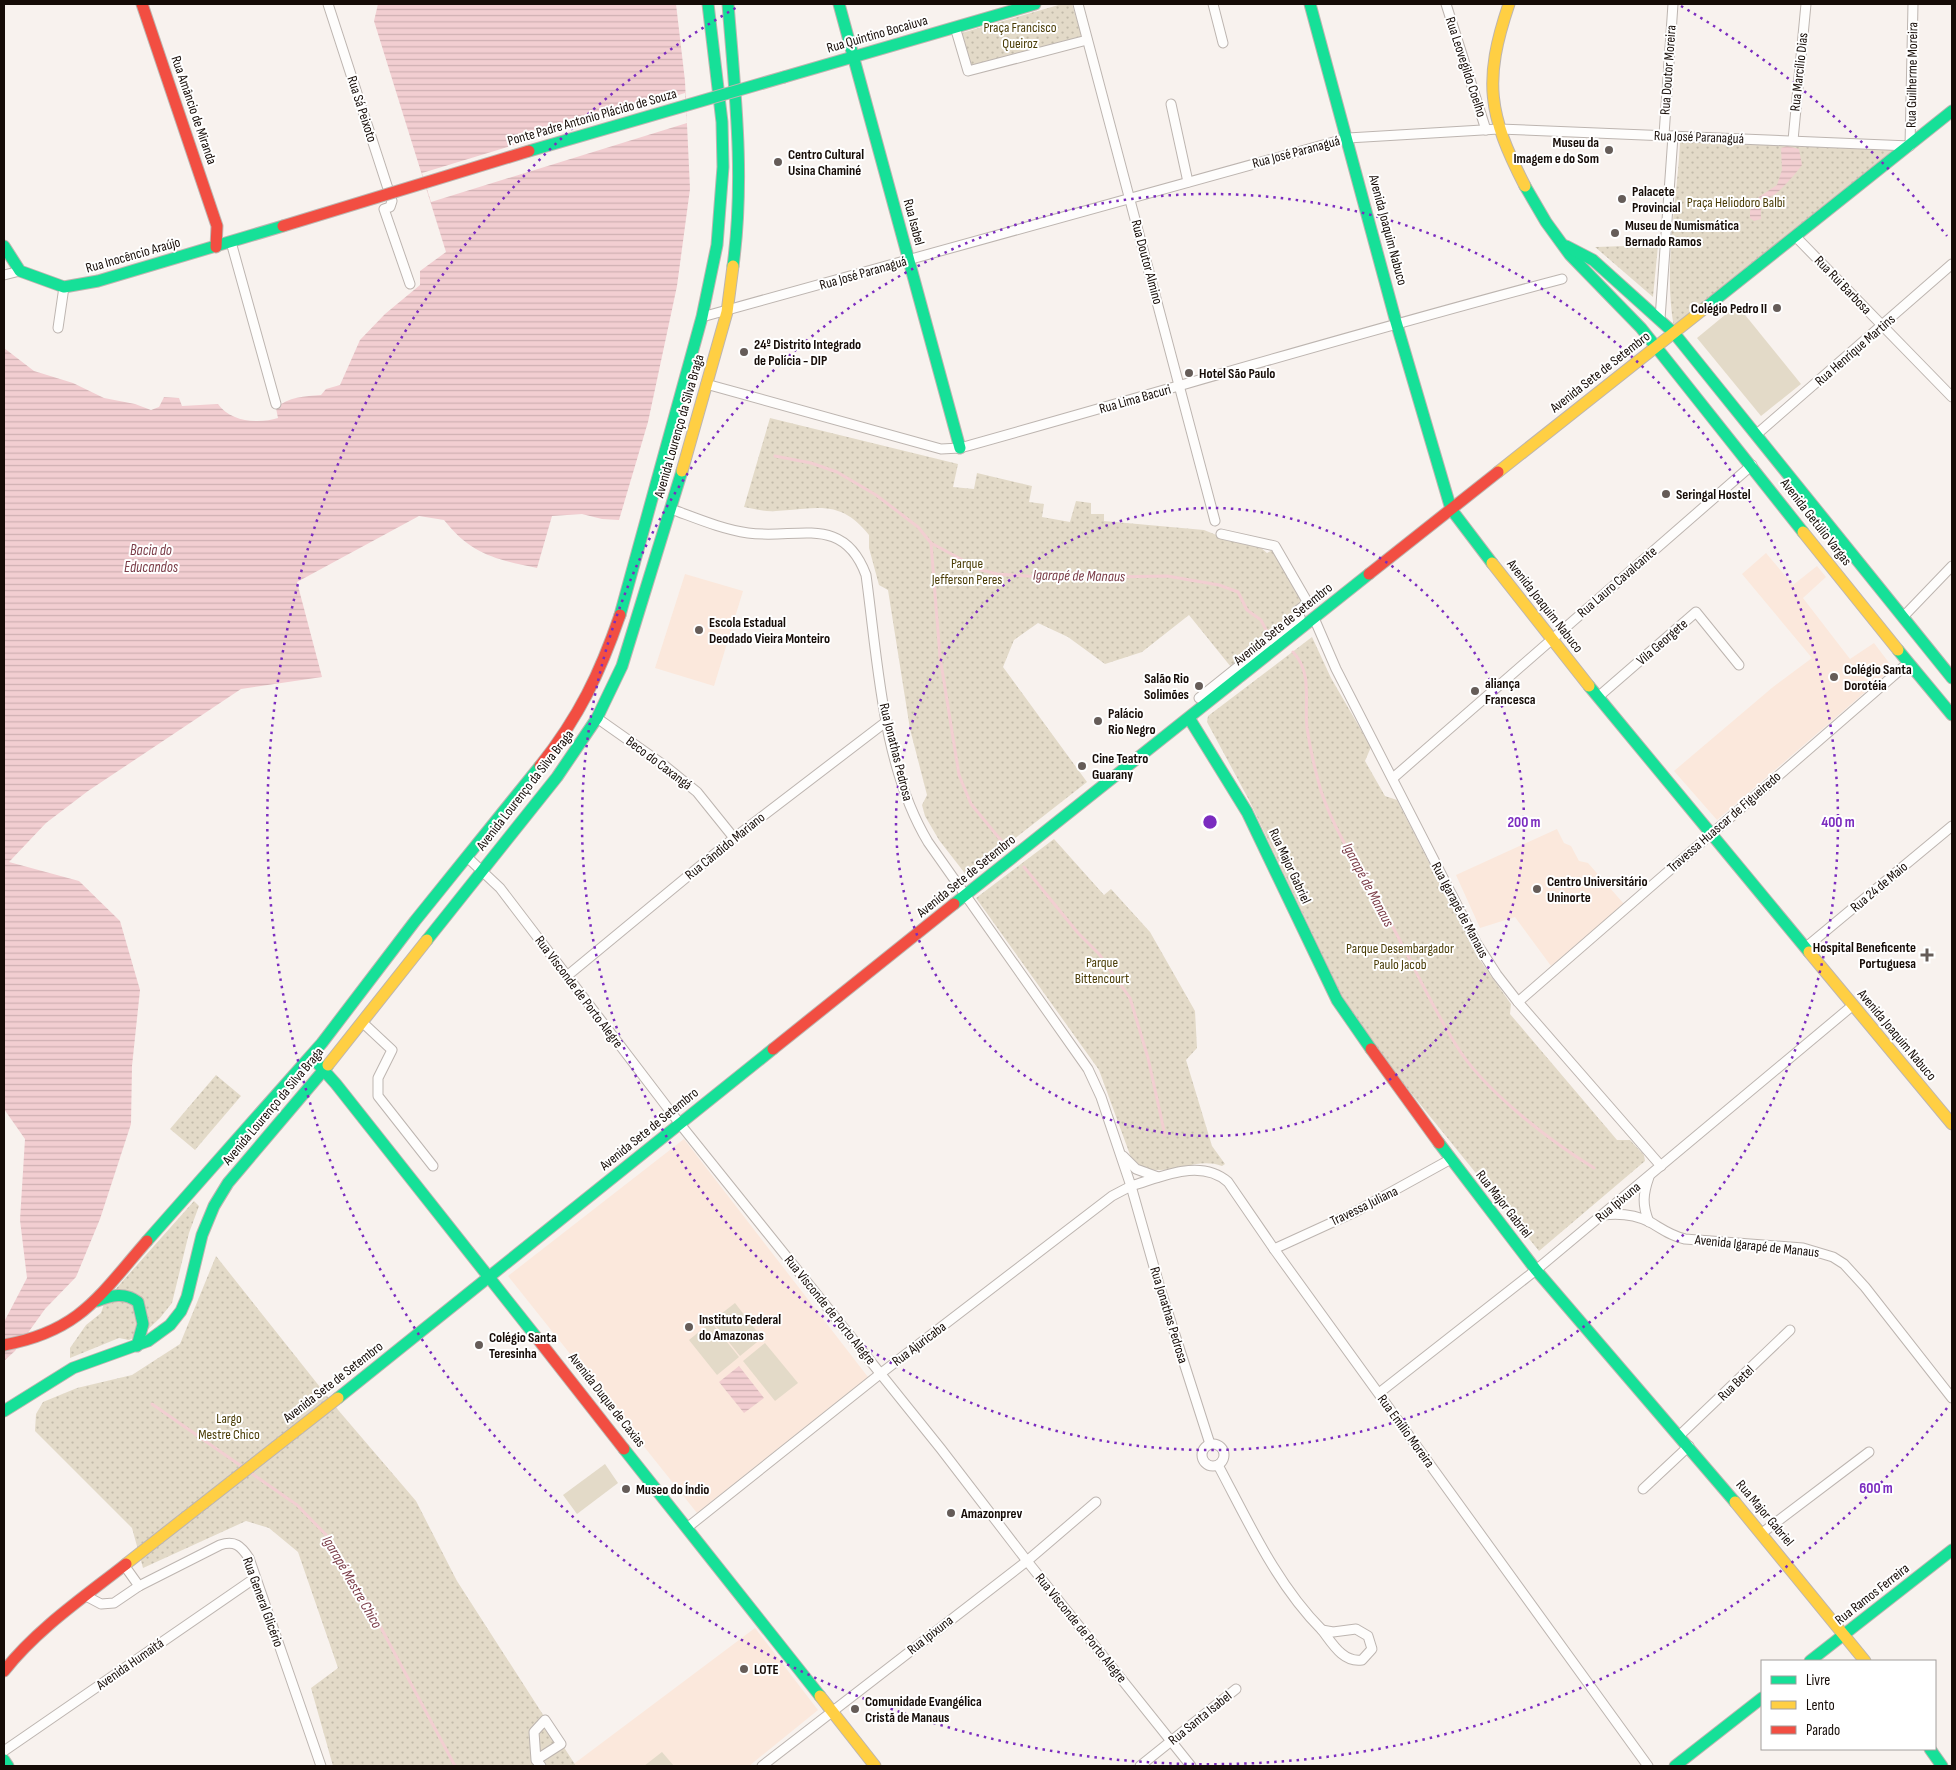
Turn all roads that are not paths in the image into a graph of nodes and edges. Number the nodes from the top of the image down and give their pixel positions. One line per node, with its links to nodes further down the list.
1 (142, 4): 30 (street, Rua Amâncio de Miranda)
2 (328, 4): 42 (street, Rua Sá Peixoto)
3 (708, 4): 45 (street, Avenida Lourenço da Silva Braga)
4 (728, 4): 44 (street, Avenida Lourenço da Silva Braga)
5 (839, 4): 18 (street, Rua Isabel)
6 (1030, 4): 15 (street, Rua Quintino Bocaiuva)
7 (1078, 4): 16 (street, Rua Doutor Almino)
8 (1213, 4): 17 (street)
9 (1310, 4): 25 (street, Avenida Joaquim Nabuco)
10 (1446, 4): 23 (street, Rua Leovegildo Coelho)
11 (1509, 4): 22 (street, Avenida Getúlio Vargas)
12 (1673, 4): 24 (street, Rua Doutor Moreira)
13 (1806, 4): 26 (street, Rua Marcílio Dias)
14 (1913, 4): 27 (street, Rua Guilherme Moreira)
15 (955, 27): 16 (street); 18 (street, Rua Quintino Bocaiuva)
16 (1087, 40): 29 (street, Rua Doutor Almino)
17 (1223, 43)
18 (853, 56): 19 (street, Rua Quintino Bocaiuva); 37 (street, Rua Isabel)
19 (784, 76): 31 (street, Ponte Padre Antonio Plácido de Souza, bridge)
20 (1170, 104): 28 (street)
21 (1952, 112): 27 (street, Avenida Sete de Setembro)
22 (1499, 129): 23 (street, Rua José Paranaguá); 24 (street, Rua José Paranaguá); 34 (street, Avenida Getúlio Vargas)
23 (1486, 130): 25 (street, Rua José Paranaguá)
24 (1669, 136): 26 (street, Rua José Paranaguá); 46 (street, Rua Doutor Moreira)
25 (1348, 138): 28 (street, Rua José Paranaguá); 47 (street, Avenida Joaquim Nabuco)
26 (1792, 140): 27 (street, Rua José Paranaguá)
27 (1910, 146): 32 (street, Avenida Sete de Setembro)
28 (1188, 182): 29 (street, Rua José Paranaguá)
29 (1130, 199): 37 (street, Rua José Paranaguá); 53 (street, Rua Doutor Almino)
30 (217, 226): 33 (street, Rua Amâncio de Miranda); 36 (street, Rua Amâncio de Miranda)
31 (283, 226): 33 (street, Rua Inocêncio Araújo)
32 (1796, 236): 48 (street, Rua Rui Barbosa); 50 (street, Avenida Sete de Setembro)
33 (231, 242): 36 (street, Rua Inocêncio Araújo); 55 (street, Rua Amâncio de Miranda)
34 (1563, 244): 46 (street, Avenida Getúlio Vargas); 51 (street, Avenida Getúlio Vargas)
35 (4, 246): 39 (street)
36 (216, 247): 43 (street, Rua Inocêncio Araújo)
37 (909, 260): 44 (street, Rua José Paranaguá); 57 (street, Rua Isabel)
38 (1952, 264): 48 (street, Rua Henrique Martins)
39 (20, 271): 40 (street); 43 (street, Rua Inocêncio Araújo)
40 (4, 275)
41 (1562, 279): 47 (street, Rua Lima Bacuri)
42 (410, 284)
43 (64, 287): 49 (street)
44 (727, 312): 45 (street, Rua José Paranaguá); 52 (street, Avenida Lourenço da Silva Braga)
45 (702, 317): 58 (street, Avenida Lourenço da Silva Braga)
46 (1660, 319): 50 (street, Avenida Getúlio Vargas)
47 (1396, 322): 53 (street, Rua Lima Bacuri); 62 (street, Avenida Joaquim Nabuco)
48 (1882, 327): 54 (street, Rua Rui Barbosa); 56 (street, Rua Henrique Martins)
49 (58, 328)
50 (1674, 333): 51 (street, Avenida Sete de Setembro); 56 (street, Avenida Getúlio Vargas)
51 (1655, 348): 59 (street, Avenida Getúlio Vargas); 62 (street, Avenida Sete de Setembro)
52 (706, 384): 57 (street, Rua Lima Bacuri); 60 (street, Avenida Lourenço da Silva Braga)
53 (1179, 387): 57 (street, Rua Lima Bacuri); 63 (street, Rua Doutor Almino)
54 (1952, 398)
55 (276, 404)
56 (1757, 434): 66 (street, Avenida Getúlio Vargas)
57 (960, 448)
58 (662, 463): 60 (street); 78 (street, Avenida Lourenço da Silva Braga)
59 (1752, 465): 68 (street, Rua Lauro Cavalcante); 69 (street, Avenida Getúlio Vargas)
60 (683, 468): 61 (street, Avenida Lourenço da Silva Braga)
61 (671, 509): 75 (street, Avenida Lourenço da Silva Braga); 77 (street, Rua Jonathas Pedrosa)
62 (1451, 509): 67 (street, Avenida Sete de Setembro); 68 (street, Avenida Joaquim Nabuco)
63 (1215, 521)
64 (1221, 534): 73 (street)
65 (1952, 566): 66 (street)
66 (1903, 617): 71 (street, Avenida Getúlio Vargas)
67 (1314, 618): 76 (street, Avenida Sete de Setembro); 80 (street, Rua Igarapé de Manaus)
68 (1552, 640): 72 (street, Avenida Joaquim Nabuco); 80 (street, Rua Lauro Cavalcante)
69 (1908, 663): 74 (street, Avenida Getúlio Vargas); 82 (street, Travessa Huascar de Figueiredo)
70 (1740, 665): 72 (street, Vila Georgete)
71 (1952, 678)
72 (1598, 697): 82 (street, Avenida Joaquim Nabuco)
73 (1199, 698)
74 (1952, 715)
75 (597, 718): 79 (street, Avenida Lourenço da Silva Braga); 83 (street, Beco do Caxangá)
76 (1188, 718): 86 (street, Avenida Sete de Setembro); 97 (street, Rua Major Gabriel)
77 (887, 720): 83 (street, Rua Cândido Mariano); 86 (street, Rua Jonathas Pedrosa)
78 (541, 765): 79 (street); 84 (street, Avenida Lourenço da Silva Braga)
79 (557, 777): 85 (street, Avenida Lourenço da Silva Braga)
80 (1392, 778): 89 (street, Rua Igarapé de Manaus)
81 (1952, 826): 87 (street, Rua 24 de Maio)
82 (1711, 834): 87 (street, Avenida Joaquim Nabuco); 89 (street, Travessa Huascar de Figueiredo)
83 (734, 838): 88 (street, Rua Cândido Mariano)
84 (467, 857): 85 (street, Rua Visconde de Porto Alegre); 92 (street, Avenida Lourenço da Silva Braga)
85 (482, 870): 88 (street, Rua Visconde de Porto Alegre); 91 (street, Avenida Lourenço da Silva Braga)
86 (965, 895): 94 (street, Avenida Sete de Setembro); 96 (street, Rua Jonathas Pedrosa)
87 (1805, 948): 90 (street, Avenida Joaquim Nabuco)
88 (567, 976): 94 (street, Rua Visconde de Porto Alegre)
89 (1518, 1002): 99 (street, Rua Igarapé de Manaus)
90 (1852, 1006): 95 (street, Avenida Joaquim Nabuco); 99 (street, Rua Ipixuna)
91 (362, 1022): 93 (street, Avenida Lourenço da Silva Braga); 98 (street)
92 (311, 1056): 93 (street, Avenida Duque de Caxias); 108 (street, Avenida Lourenço da Silva Braga)
93 (324, 1070): 107 (street, Avenida Duque de Caxias); 111 (street, Avenida Lourenço da Silva Braga)
94 (680, 1124): 107 (street, Avenida Sete de Setembro); 112 (street, Rua Visconde de Porto Alegre)
95 (1952, 1124)
96 (1119, 1150): 100 (street, Rua Jonathas Pedrosa); 102 (street, Rua Jonathas Pedrosa)
97 (1451, 1159): 105 (street, Travessa Juliana); 106 (street, Rua Major Gabriel)
98 (432, 1166)
99 (1661, 1166): 101 (street, Rua Ipixuna)
100 (1161, 1177): 102 (street, Rua Emílio Moreira); 105 (street, Rua Emílio Moreira)
101 (1649, 1177): 103 (street, Rua Ipixuna); 104 (street)
102 (1130, 1184): 112 (street, Rua Ajuricaba); 117 (street, Rua Jonathas Pedrosa)
103 (1603, 1215): 104 (street, Avenida Igarapé de Manaus); 106 (street, Rua Ipixuna)
104 (1649, 1222): 114 (street, Avenida Igarapé de Manaus)
105 (1274, 1249): 113 (street, Rua Emílio Moreira)
106 (1536, 1270): 113 (street, Rua Ipixuna); 116 (street, Rua Major Gabriel)
107 (489, 1277): 123 (street, Avenida Duque de Caxias); 127 (street, Avenida Sete de Setembro)
108 (93, 1303): 110 (street, Avenida Lourenço da Silva Braga); 111 (street)
109 (1790, 1330): 116 (street, Rua Betel)
110 (4, 1345)
111 (137, 1346): 115 (street, Avenida Lourenço da Silva Braga)
112 (880, 1374): 123 (street, Rua Ajuricaba); 126 (street, Rua Visconde de Porto Alegre)
113 (1379, 1393): 150 (street, Rua Emílio Moreira)
114 (1952, 1398)
115 (4, 1411)
116 (1680, 1435): 118 (street, Rua Major Gabriel)
117 (1210, 1444): 120 (street); 120 (street)
118 (1689, 1446): 121 (street); 124 (street, Rua Major Gabriel)
119 (1869, 1452): 124 (street)
120 (1218, 1465): 131 (street)
121 (1643, 1489)
122 (1096, 1502): 126 (street, Rua Ipixuna)
123 (688, 1527): 139 (street, Avenida Duque de Caxias)
124 (1762, 1533): 132 (street, Rua Major Gabriel)
125 (1952, 1550): 132 (street, Rua Ramos Ferreira)
126 (1027, 1561): 139 (street, Rua Ipixuna); 140 (street, Rua Visconde de Porto Alegre)
127 (126, 1564): 129 (street); 130 (street, Avenida Sete de Setembro)
128 (255, 1578): 129 (street, Rua General Glicério); 142 (street, Avenida Humaitá); 145 (street, Rua General Glicério)
129 (140, 1586): 130 (street, Rua General Glicério)
130 (86, 1596): 133 (street, Avenida Sete de Setembro)
131 (1322, 1630): 131 (street)
132 (1845, 1634): 134 (street, Rua Ramos Ferreira); 135 (street, Rua Major Gabriel)
133 (9, 1659): 136 (street, Avenida Sete de Setembro)
134 (1811, 1660)
135 (1865, 1660)
136 (4, 1670)
137 (1236, 1689): 140 (street, Rua Santa Isabel)
138 (1761, 1699): 151 (street)
139 (832, 1711): 146 (street, Rua Ipixuna); 147 (street, Avenida Duque de Caxias)
140 (1172, 1742): 148 (street, Rua Santa Isabel); 149 (street, Rua Visconde de Porto Alegre)
141 (1931, 1750): 152 (street)
142 (4, 1751)
143 (4, 1760): 144 (street)
144 (8, 1766)
145 (321, 1766)
146 (762, 1766)
147 (875, 1766)
148 (1140, 1766)
149 (1191, 1766)
150 (1648, 1766)
151 (1676, 1766)
152 (1942, 1766)

